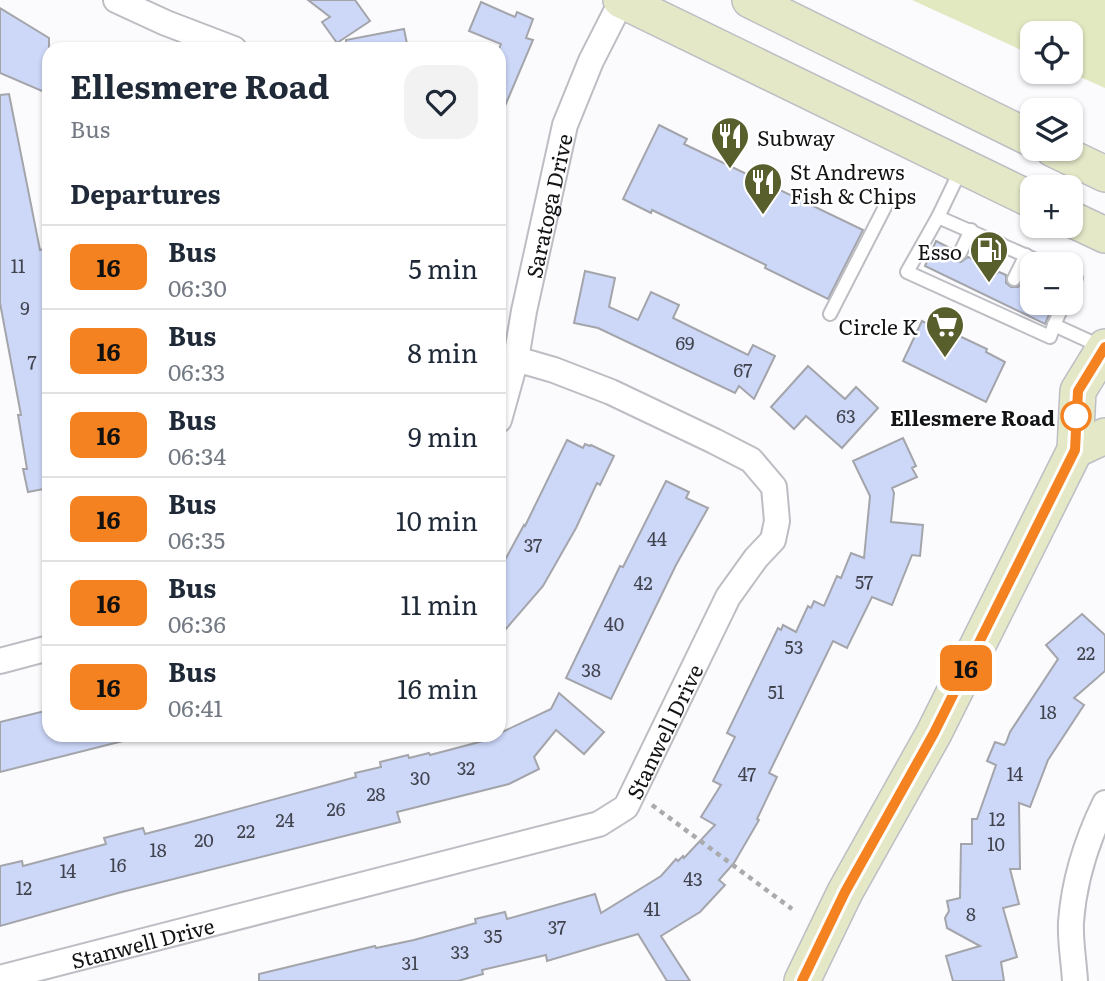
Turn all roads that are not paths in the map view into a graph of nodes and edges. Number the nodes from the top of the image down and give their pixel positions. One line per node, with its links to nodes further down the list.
1 (116, 0): 4 (street)
2 (622, 0): 7 (main road); 25 (street, Saratoga Drive)
3 (750, 0): 5 (main road)
4 (216, 42)
5 (1020, 133)
6 (1078, 161): 8 (main road)
7 (962, 166): 9 (main road); 11 (lane)
8 (1105, 174)
9 (1020, 194)
10 (888, 201): 21 (lane)
11 (938, 217): 13 (lane); 23 (lane)
12 (1083, 225): 14 (main road)
13 (971, 230): 15 (lane); 17 (lane)
14 (1105, 235)
15 (1001, 244): 16 (lane); 19 (lane)
16 (1020, 252)
17 (960, 253)
18 (1020, 267): 20 (lane)
19 (991, 268)
20 (1014, 279)
21 (830, 314)
22 (1059, 315): 23 (lane)
23 (1054, 325): 24 (lane)
24 (1105, 348): 27 (main road)
25 (516, 359): 26 (street, Saratoga Drive); 31 (street, Stanwell Drive)
26 (506, 395)
27 (1090, 443): 32 (main road)
28 (42, 649): 29 (street)
29 (1, 656)
30 (1105, 803): 33 (street)
31 (0, 978)
32 (802, 981)
33 (1075, 981)

